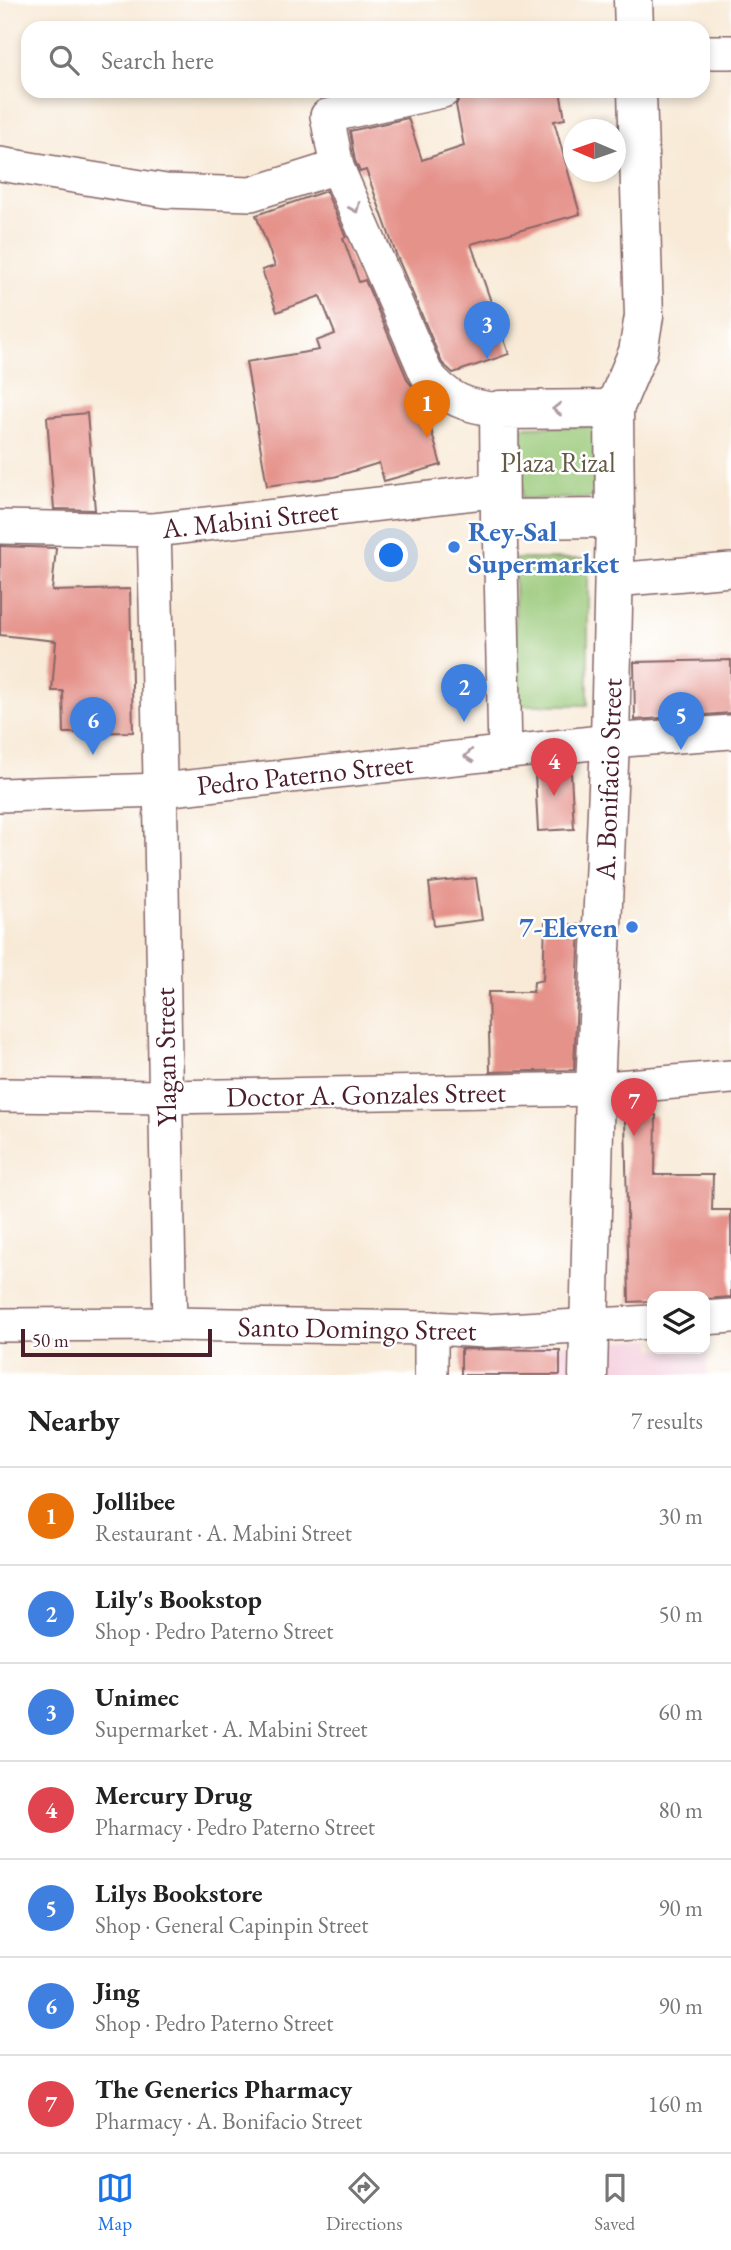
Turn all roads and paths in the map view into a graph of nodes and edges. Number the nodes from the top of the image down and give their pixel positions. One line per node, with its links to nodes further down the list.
1 (633, 0): 2 (main road)
2 (634, 21)
3 (710, 52): 4 (street)
4 (731, 52)
5 (411, 98): 8 (street)
6 (637, 98): 9 (main road)
7 (0, 164): 8 (street)
8 (337, 167): 10 (street, one-way to 10)
9 (614, 409): 10 (main road, one-way to 10); 12 (main road, A. Bonifacio Street)
10 (499, 410): 11 (main road)
11 (500, 504): 12 (main road); 14 (street, A. Mabini Street); 19 (street)
12 (615, 518): 16 (main road, A. Bonifacio Street)
13 (0, 527): 14 (street, A. Mabini Street)
14 (154, 530): 20 (street, Ylagan Street)
15 (731, 570): 16 (street)
16 (614, 580): 18 (main road, A. Bonifacio Street)
17 (731, 733): 18 (street, Pedro Paterno Street)
18 (610, 741): 19 (street, Pedro Paterno Street); 23 (main road, A. Bonifacio Street)
19 (505, 752): 20 (street, Pedro Paterno Street, one-way to 20)
20 (162, 790): 21 (street, Pedro Paterno Street); 25 (street, Ylagan Street)
21 (0, 795)
22 (731, 1077): 23 (street, Doctor A. Gonzales Street)
23 (595, 1089): 25 (street, Doctor A. Gonzales Street); 31 (main road, A. Bonifacio Street)
24 (0, 1095): 25 (street, Doctor A. Gonzales Street)
25 (165, 1097): 29 (street, Ylagan Street)
26 (731, 1316): 27 (street)
27 (710, 1318)
28 (647, 1322): 31 (street, Santo Domingo Street)
29 (170, 1324): 30 (street, Santo Domingo Street); 32 (street, Santo Domingo Street)
30 (0, 1325)
31 (588, 1327): 32 (street, Santo Domingo Street); 34 (main road, A. Bonifacio Street)
32 (431, 1328): 33 (street)
33 (431, 1375)
34 (588, 1375)

